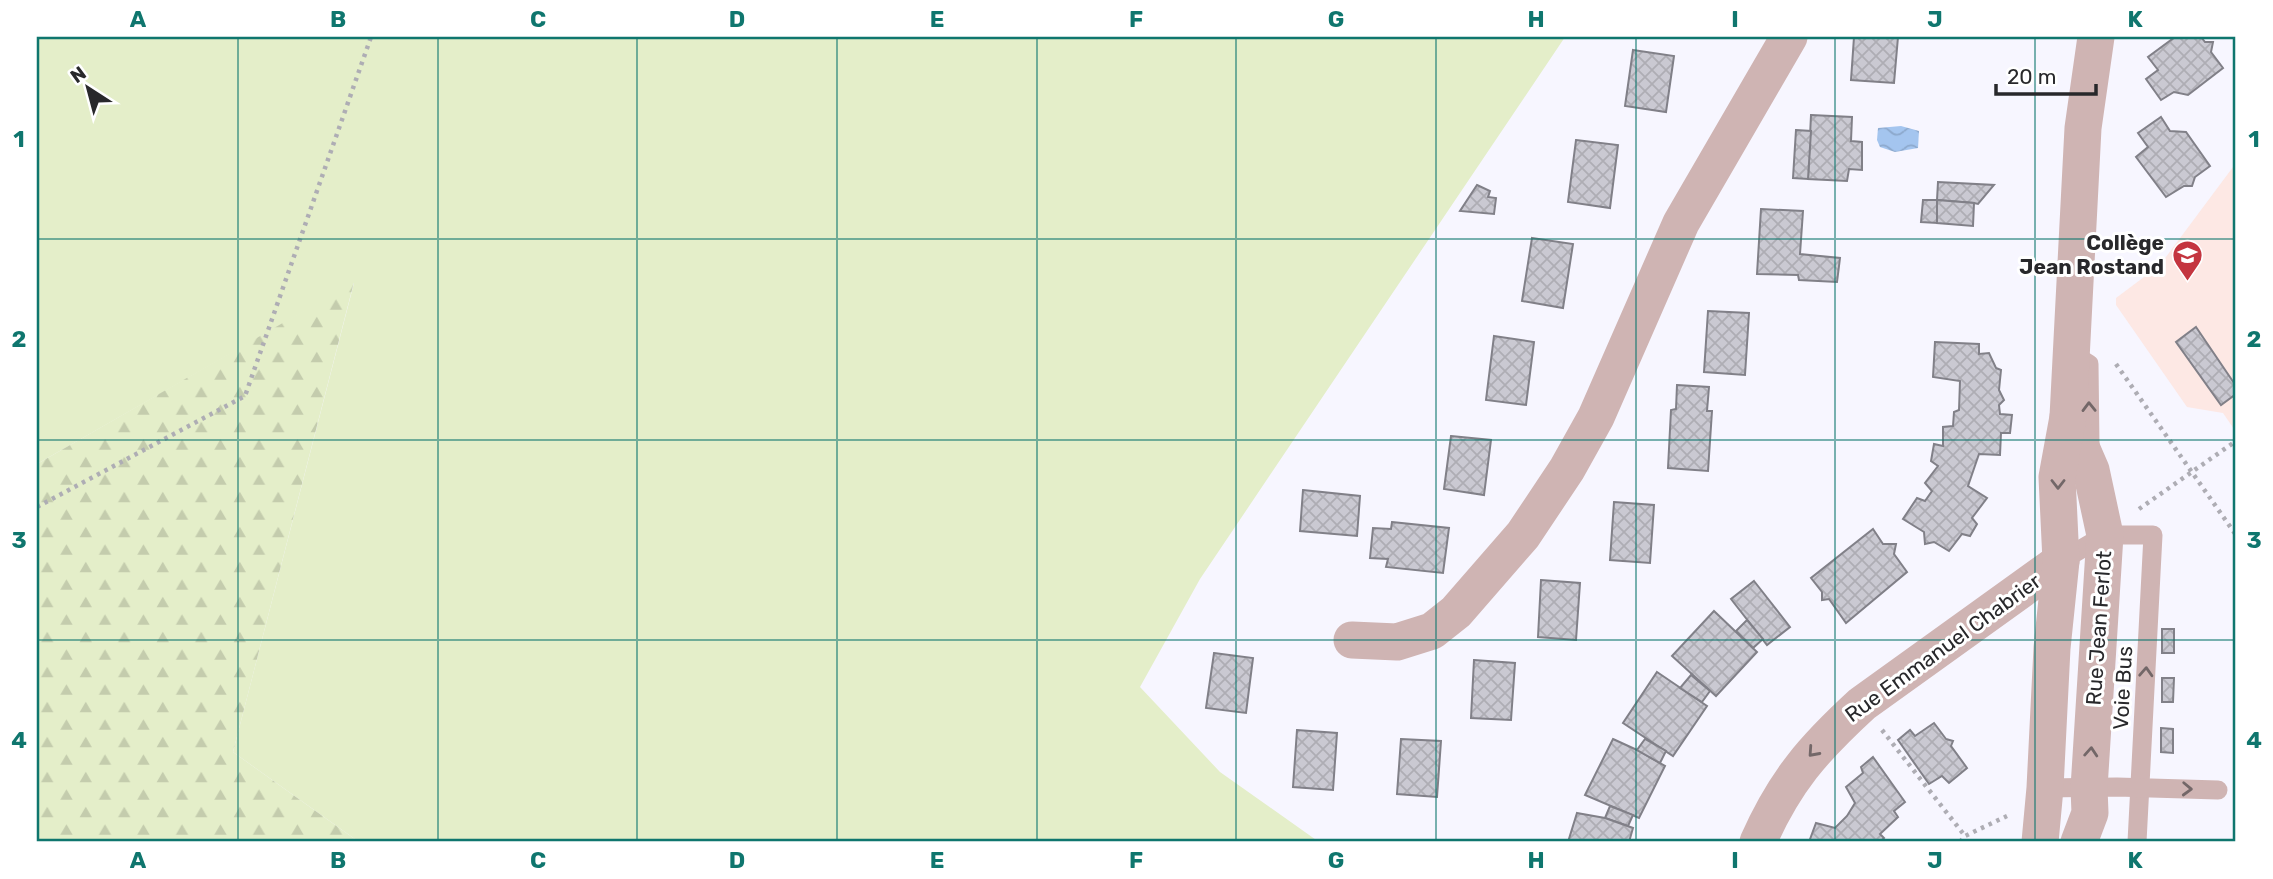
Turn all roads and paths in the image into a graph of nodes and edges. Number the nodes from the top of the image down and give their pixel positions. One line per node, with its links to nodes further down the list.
1 (370, 37): 10 (path)
2 (1789, 37): 14 (street)
3 (2096, 37): 4 (street, Rue Jean Ferlot)
4 (2071, 354): 6 (street, Rue Jean Ferlot); 8 (lane, one-way to 4)
5 (2116, 363): 9 (path)
6 (2068, 417): 8 (street, Rue Jean Ferlot); 13 (street, Rue Jean Ferlot, one-way to 13)
7 (2236, 441): 9 (path)
8 (2091, 470): 11 (street, Rue Jean Ferlot)
9 (2192, 472): 11 (path); 12 (path)
10 (37, 507)
11 (2131, 534): 13 (lane); 17 (street, Rue Jean Ferlot, one-way to 11); 18 (lane, Voie Bus, one-way to 11)
12 (2236, 535)
13 (2061, 561): 15 (street, Rue Emmanuel Chabrier); 16 (street, Rue Jean Ferlot)
14 (1352, 640)
15 (1862, 704): 21 (path); 22 (street, Rue Emmanuel Chabrier, one-way to 22)
16 (2046, 770): 17 (lane); 24 (street, Rue Jean Ferlot)
17 (2089, 788): 18 (lane); 25 (street, Rue Jean Ferlot)
18 (2141, 789): 19 (lane, one-way to 19); 26 (lane, Voie Bus)
19 (2218, 790)
20 (2011, 814): 21 (path)
21 (1965, 836): 23 (path)
22 (1758, 842)
23 (1960, 842)
24 (2040, 842)
25 (2078, 842)
26 (2137, 842)

